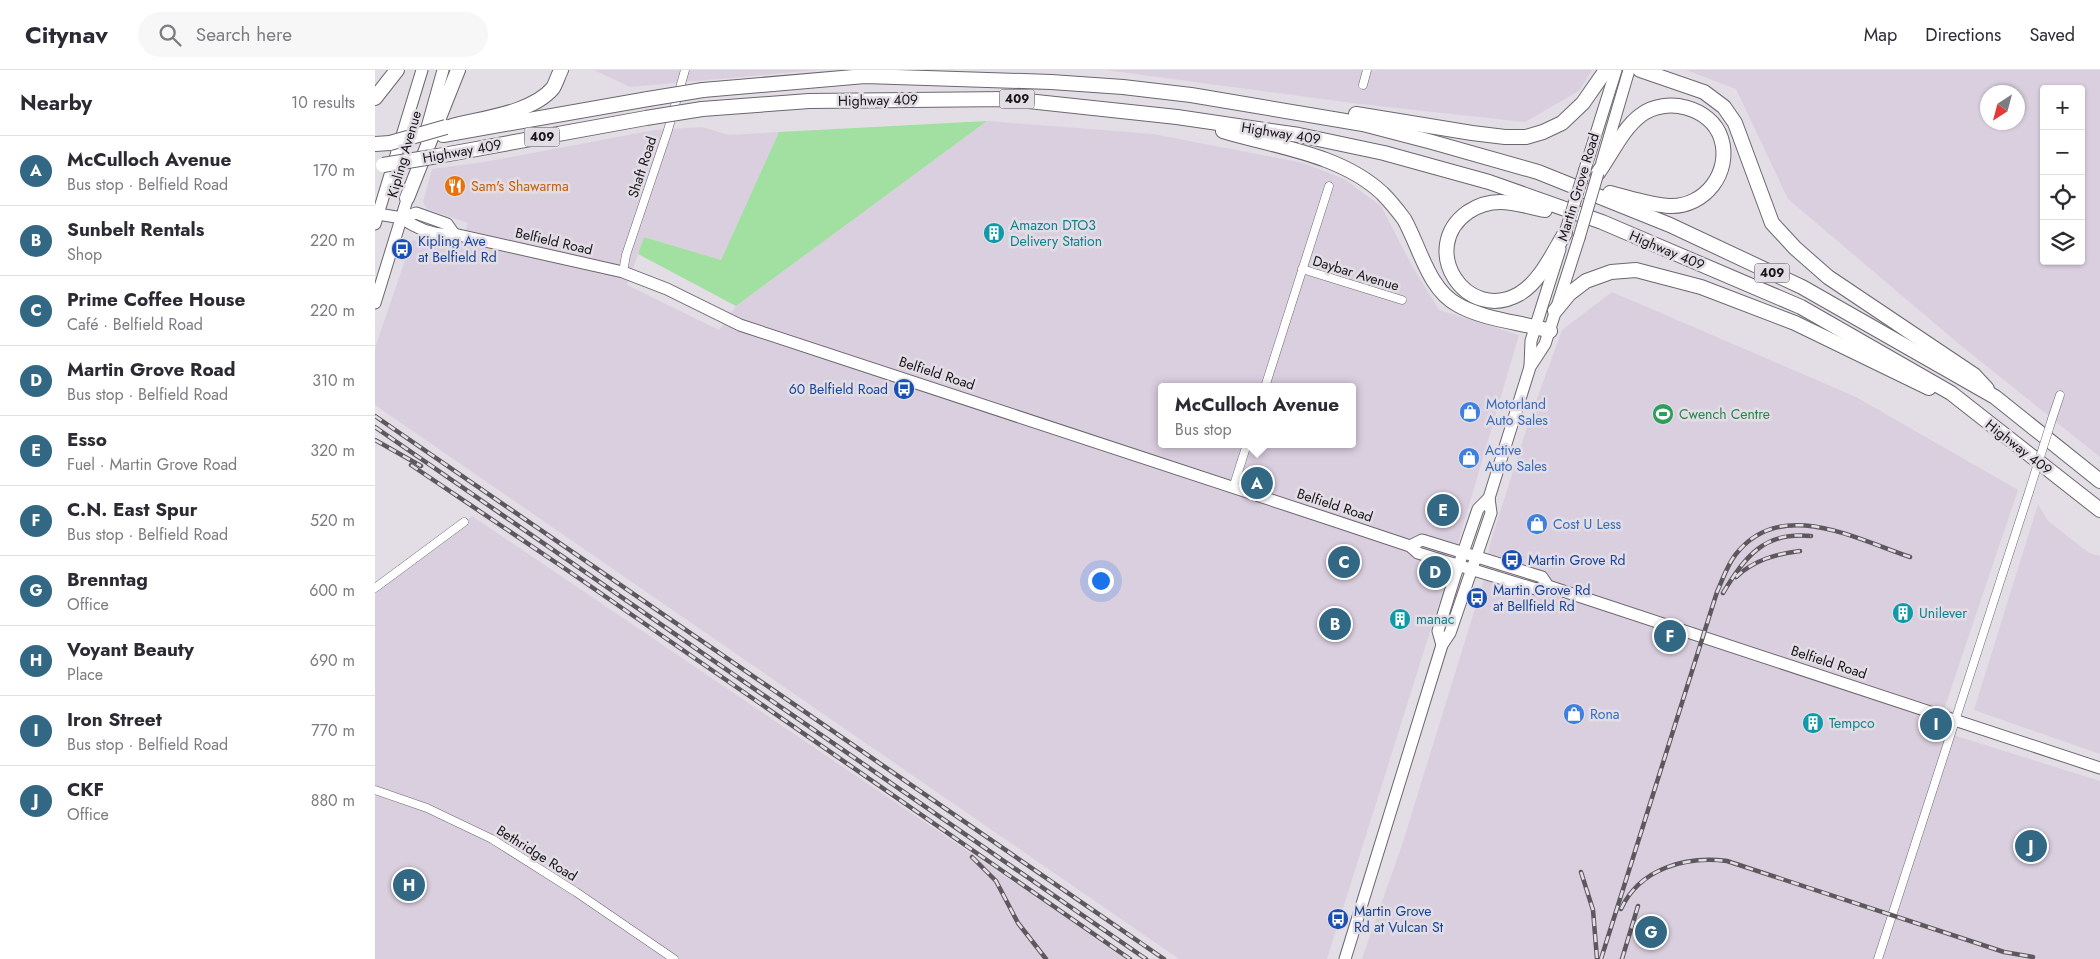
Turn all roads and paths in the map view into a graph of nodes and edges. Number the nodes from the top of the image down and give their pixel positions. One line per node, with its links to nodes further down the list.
1 (397, 70): 14 (highway)
2 (422, 70): 23 (main road, Kipling Avenue)
3 (443, 70): 22 (main road, Kipling Avenue)
4 (458, 70): 22 (highway)
5 (561, 70): 16 (highway)
6 (685, 70): 28 (street, Shaft Road)
7 (1367, 70): 12 (street)
8 (1606, 70): 13 (highway)
9 (1616, 70): 26 (main road, Martin Grove Road, bridge)
10 (1629, 70): 20 (main road, Martin Grove Road)
11 (1640, 70): 38 (highway)
12 (1363, 85)
13 (1191, 95): 16 (highway, Highway 409 / 409, bridge); 19 (highway, Highway 409 / 409)
14 (375, 98)
15 (1177, 117): 18 (highway, Highway 409 / 409, bridge); 25 (highway, Highway 409 / 409); 32 (highway)
16 (445, 131): 17 (highway, Highway 409 / 409, bridge)
17 (375, 144)
18 (379, 165)
19 (1538, 172): 20 (highway); 38 (highway, Highway 409 / 409)
20 (1598, 173): 31 (main road, Martin Grove Road, bridge)
21 (1329, 186): 27 (street)
22 (407, 198): 24 (main road, Kipling Avenue)
23 (376, 217): 24 (main road, Belfield Road)
24 (402, 218): 28 (main road, Belfield Road); 30 (main road, Kipling Avenue)
25 (1602, 222): 26 (highway); 36 (highway, Highway 409 / 409)
26 (1565, 233): 32 (main road, Martin Grove Road)
27 (1302, 269): 29 (street, Daybar Avenue); 35 (street)
28 (623, 272): 41 (main road, Belfield Road)
29 (1402, 300)
30 (375, 303)
31 (1555, 312): 33 (main road, Martin Grove Road); 36 (highway)
32 (1535, 327): 33 (highway); 34 (main road, Martin Grove Road)
33 (1550, 331): 34 (main road, Martin Grove Road)
34 (1530, 367): 42 (main road, Martin Grove Road)
35 (1266, 383)
36 (1951, 393): 43 (highway, Highway 409 / 409)
37 (2060, 395): 53 (street, bridge)
38 (1995, 397): 40 (highway, Highway 409 / 409)
39 (1246, 448): 41 (street)
40 (2100, 481)
41 (1233, 488): 45 (main road, Belfield Road)
42 (1489, 498): 46 (main road, Martin Grove Road); 47 (main road, Martin Grove Road)
43 (2100, 510)
44 (464, 522): 51 (street)
45 (1410, 546): 46 (main road, Belfield Road); 48 (main road, Belfield Road)
46 (1463, 552): 47 (main road, Belfield Road); 48 (main road, Martin Grove Road)
47 (1477, 556): 49 (main road, Martin Grove Road); 50 (main road, Belfield Road)
48 (1459, 565): 49 (main road, Belfield Road); 52 (main road, Martin Grove Road)
49 (1472, 569): 50 (main road, Belfield Road); 52 (main road, Martin Grove Road)
50 (1548, 586): 53 (main road, Belfield Road)
51 (375, 588)
52 (1442, 644): 57 (main road, Martin Grove Road)
53 (1957, 720): 54 (main road, Belfield Road); 58 (street)
54 (2100, 768)
55 (375, 790): 56 (street, Bethridge Road)
56 (674, 959)
57 (1345, 959)
58 (1878, 959)

